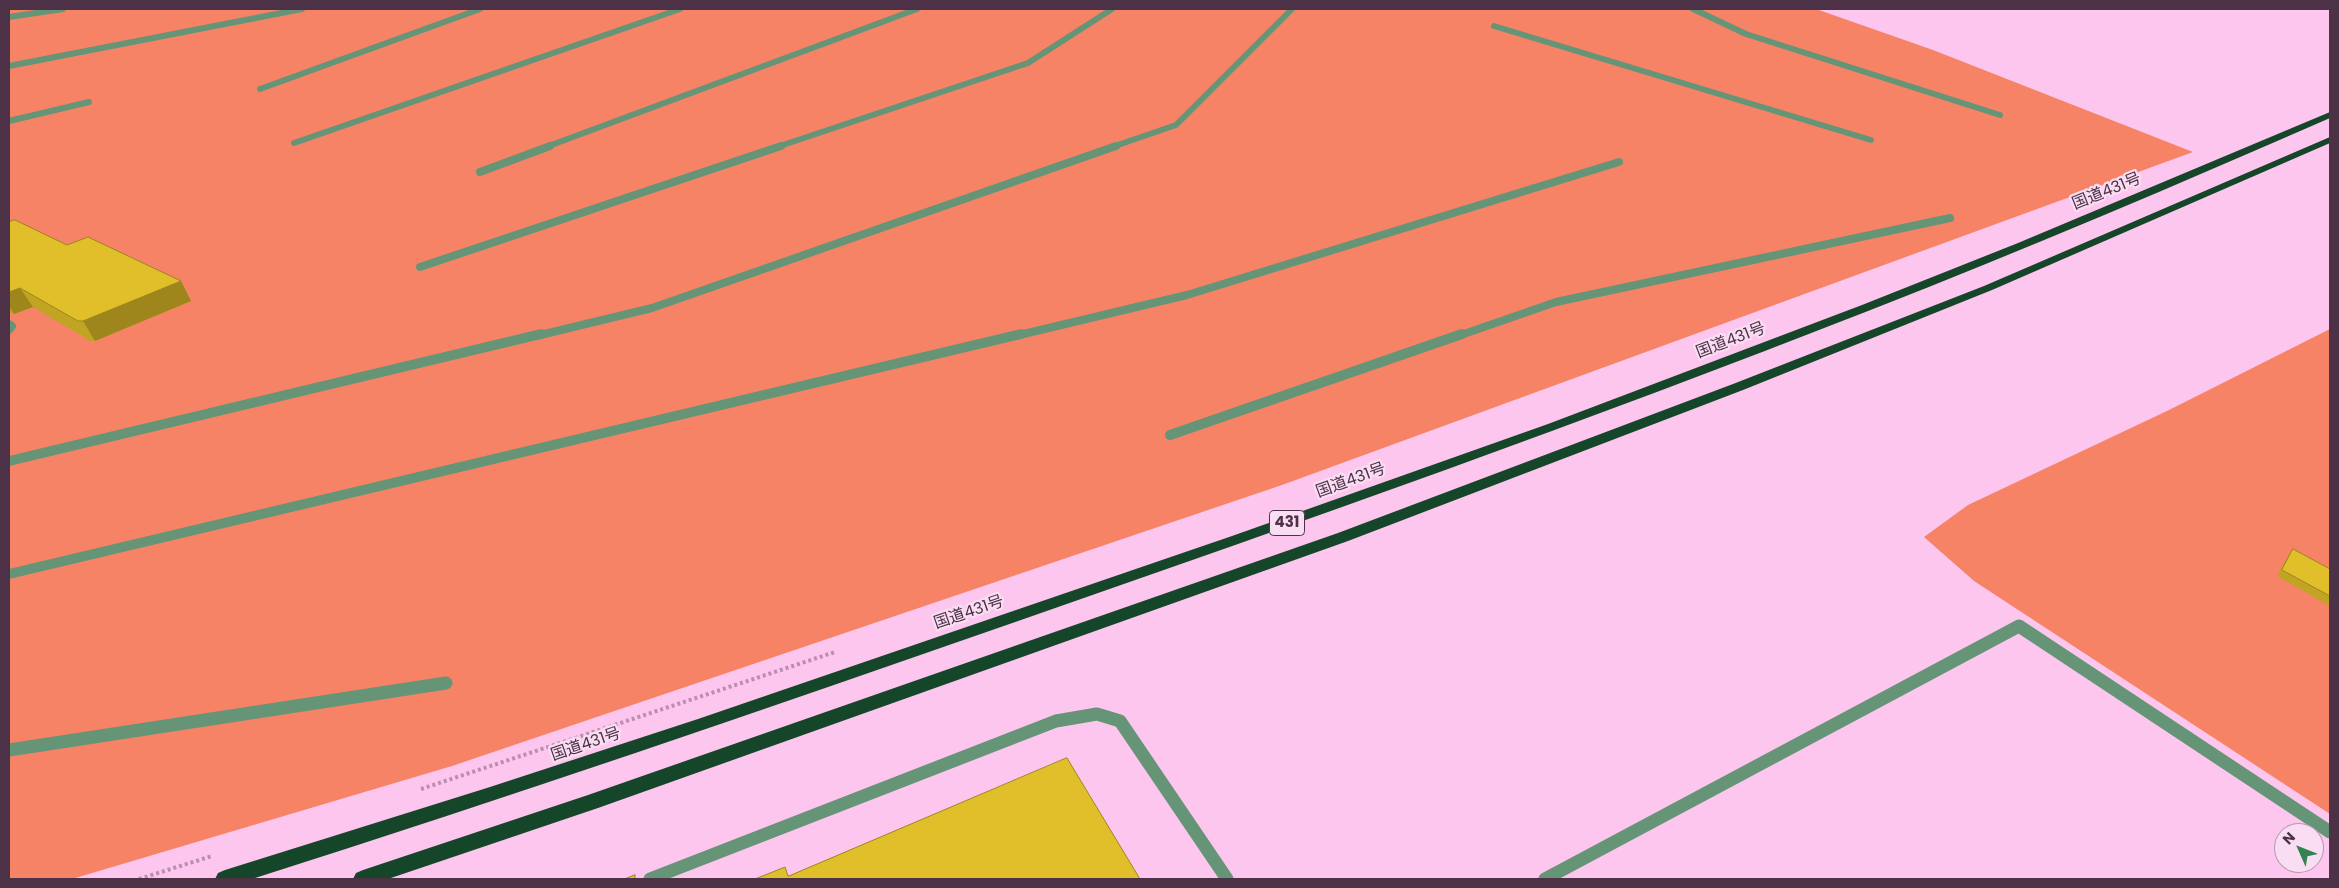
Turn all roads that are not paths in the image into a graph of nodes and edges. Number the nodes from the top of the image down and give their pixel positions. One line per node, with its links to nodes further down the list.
1 (63, 9): 9 (lane)
2 (302, 9): 11 (lane)
3 (480, 9): 12 (lane)
4 (680, 9): 19 (lane)
5 (917, 9): 21 (lane)
6 (1112, 9): 23 (lane)
7 (1292, 9): 27 (lane)
8 (1693, 9): 14 (lane)
9 (9, 16)
10 (1494, 26): 17 (lane)
11 (9, 66)
12 (260, 89)
13 (89, 102): 16 (lane)
14 (2000, 115)
15 (2330, 116): 32 (highway, 国道431号 / 431)
16 (9, 121)
17 (1872, 140)
18 (2330, 140): 33 (highway, 431)
19 (294, 144)
20 (1619, 162): 28 (lane)
21 (480, 172)
22 (1950, 218): 26 (lane)
23 (420, 267)
24 (9, 324): 25 (lane)
25 (9, 330)
26 (1170, 435)
27 (9, 461)
28 (9, 574)
29 (446, 683): 30 (lane)
30 (9, 750)
31 (2330, 832): 36 (lane)
32 (225, 879)
33 (363, 879)
34 (650, 879): 35 (lane)
35 (1228, 879)
36 (1545, 879)

